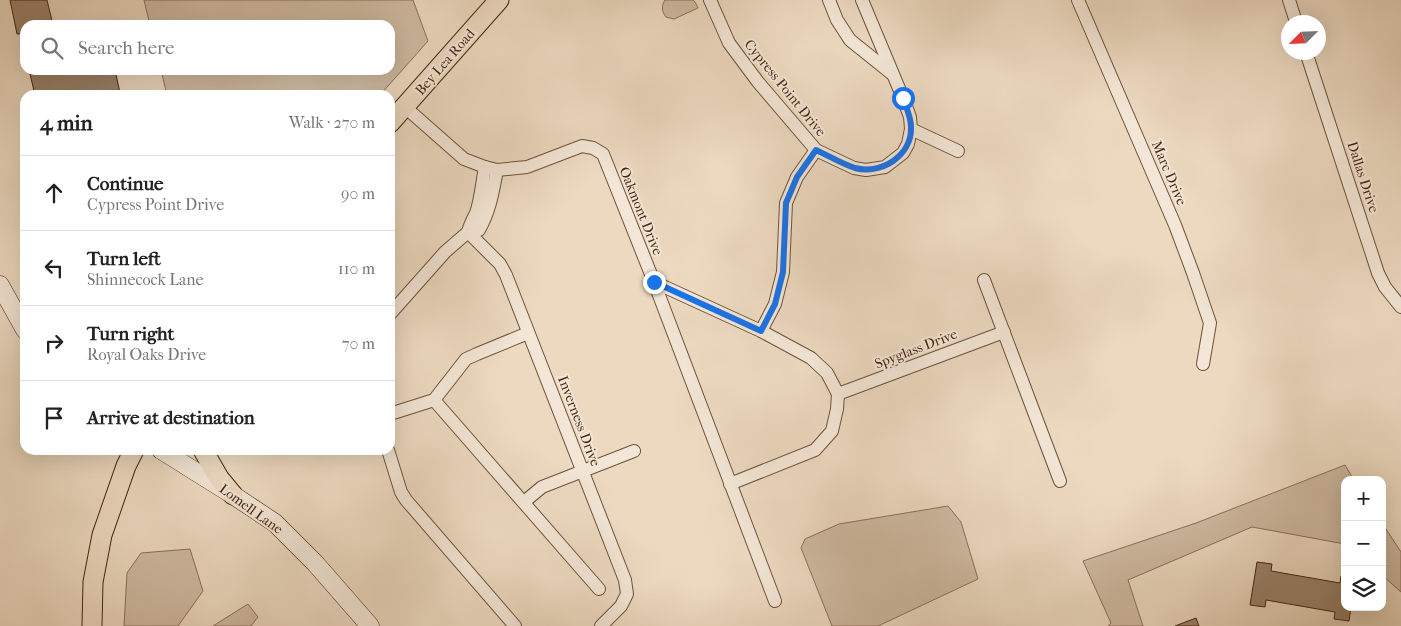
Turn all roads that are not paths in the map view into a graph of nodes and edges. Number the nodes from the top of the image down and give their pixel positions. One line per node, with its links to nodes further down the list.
1 (499, 0): 10 (main road, Bey Lea Road)
2 (710, 0): 13 (street, Cypress Point Drive)
3 (829, 0): 9 (street)
4 (862, 0): 9 (street)
5 (1078, 0): 26 (street, Marc Drive)
6 (1289, 0): 7 (street)
7 (1294, 15)
8 (1309, 60): 20 (street, Dallas Drive)
9 (893, 75): 12 (street)
10 (405, 107): 11 (main road, Bey Lea Road); 15 (street, Oakmont Drive)
11 (395, 118)
12 (911, 129): 13 (street, Cypress Point Drive); 14 (street)
13 (816, 150): 23 (street)
14 (958, 151)
15 (491, 169): 16 (street); 18 (street, Oakmont Drive)
16 (468, 232): 21 (street); 25 (street, Inverness Drive)
17 (984, 280): 24 (street)
18 (654, 282): 23 (street); 37 (street, Oakmont Drive)
19 (0, 285): 22 (street)
20 (1401, 307)
21 (395, 308)
22 (20, 321)
23 (761, 331): 27 (street)
24 (1004, 332): 27 (street, Spyglass Drive); 36 (street)
25 (528, 333): 28 (street); 35 (street, Inverness Drive)
26 (1203, 364)
27 (838, 394): 37 (street)
28 (434, 400): 29 (street); 39 (street)
29 (395, 412)
30 (634, 452): 35 (street)
31 (132, 455): 42 (main road)
32 (169, 455): 38 (street, Lomell Lane)
33 (207, 455): 38 (main road)
34 (390, 455): 44 (street)
35 (582, 472): 39 (street); 45 (street, Inverness Drive)
36 (1060, 481)
37 (730, 484): 41 (street, Oakmont Drive)
38 (232, 495): 43 (street, Lomell Lane)
39 (524, 502): 40 (street)
40 (599, 589)
41 (775, 601)
42 (92, 626)
43 (370, 626)
44 (515, 626)
45 (601, 626)

